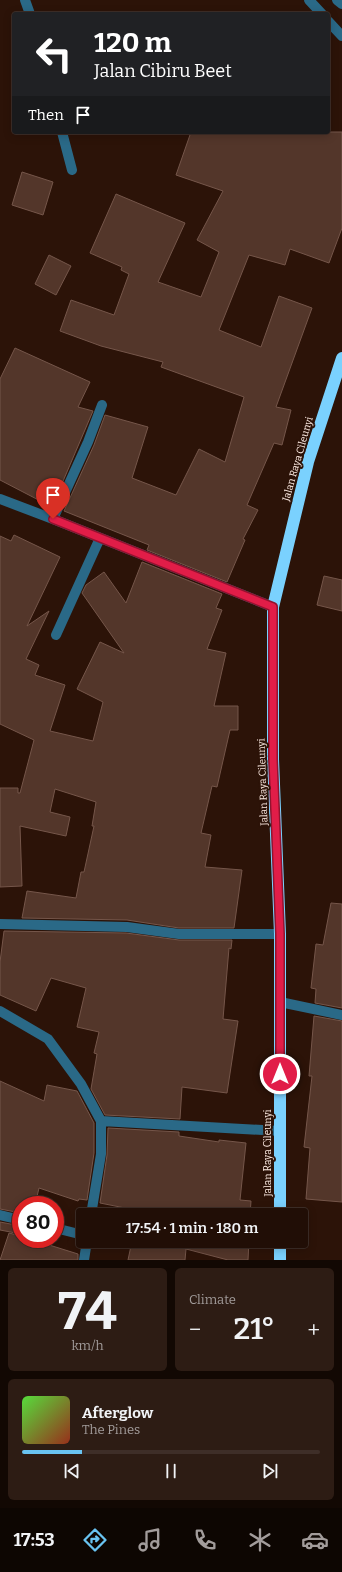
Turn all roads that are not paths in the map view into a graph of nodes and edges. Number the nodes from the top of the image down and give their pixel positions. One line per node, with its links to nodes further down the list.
1 (26, 0): 5 (street)
2 (309, 0): 6 (street)
3 (337, 0): 4 (street)
4 (342, 4)
5 (29, 12)
6 (320, 12)
7 (330, 23): 8 (street)
8 (342, 36)
9 (63, 134): 10 (street)
10 (72, 170)
11 (342, 358): 16 (highway, Jalan Raya Cileunyi)
12 (102, 405): 14 (street)
13 (0, 500): 14 (street)
14 (53, 519): 15 (street)
15 (100, 538): 16 (street); 17 (street)
16 (273, 607): 19 (highway, Jalan Raya Cileunyi)
17 (56, 635)
18 (0, 924): 19 (street)
19 (280, 934): 20 (highway, Jalan Raya Cileunyi)
20 (280, 1002): 22 (street); 24 (highway, Jalan Raya Cileunyi)
21 (0, 1011): 23 (street)
22 (342, 1015)
23 (101, 1121): 24 (street); 25 (street)
24 (280, 1131): 26 (highway, Jalan Raya Cileunyi)
25 (92, 1208)
26 (280, 1208)
27 (0, 1215): 28 (street)
28 (12, 1218)
29 (64, 1230): 30 (street)
30 (76, 1232)
31 (86, 1248): 33 (street)
32 (280, 1248): 34 (highway)
33 (84, 1260)
34 (280, 1260)

